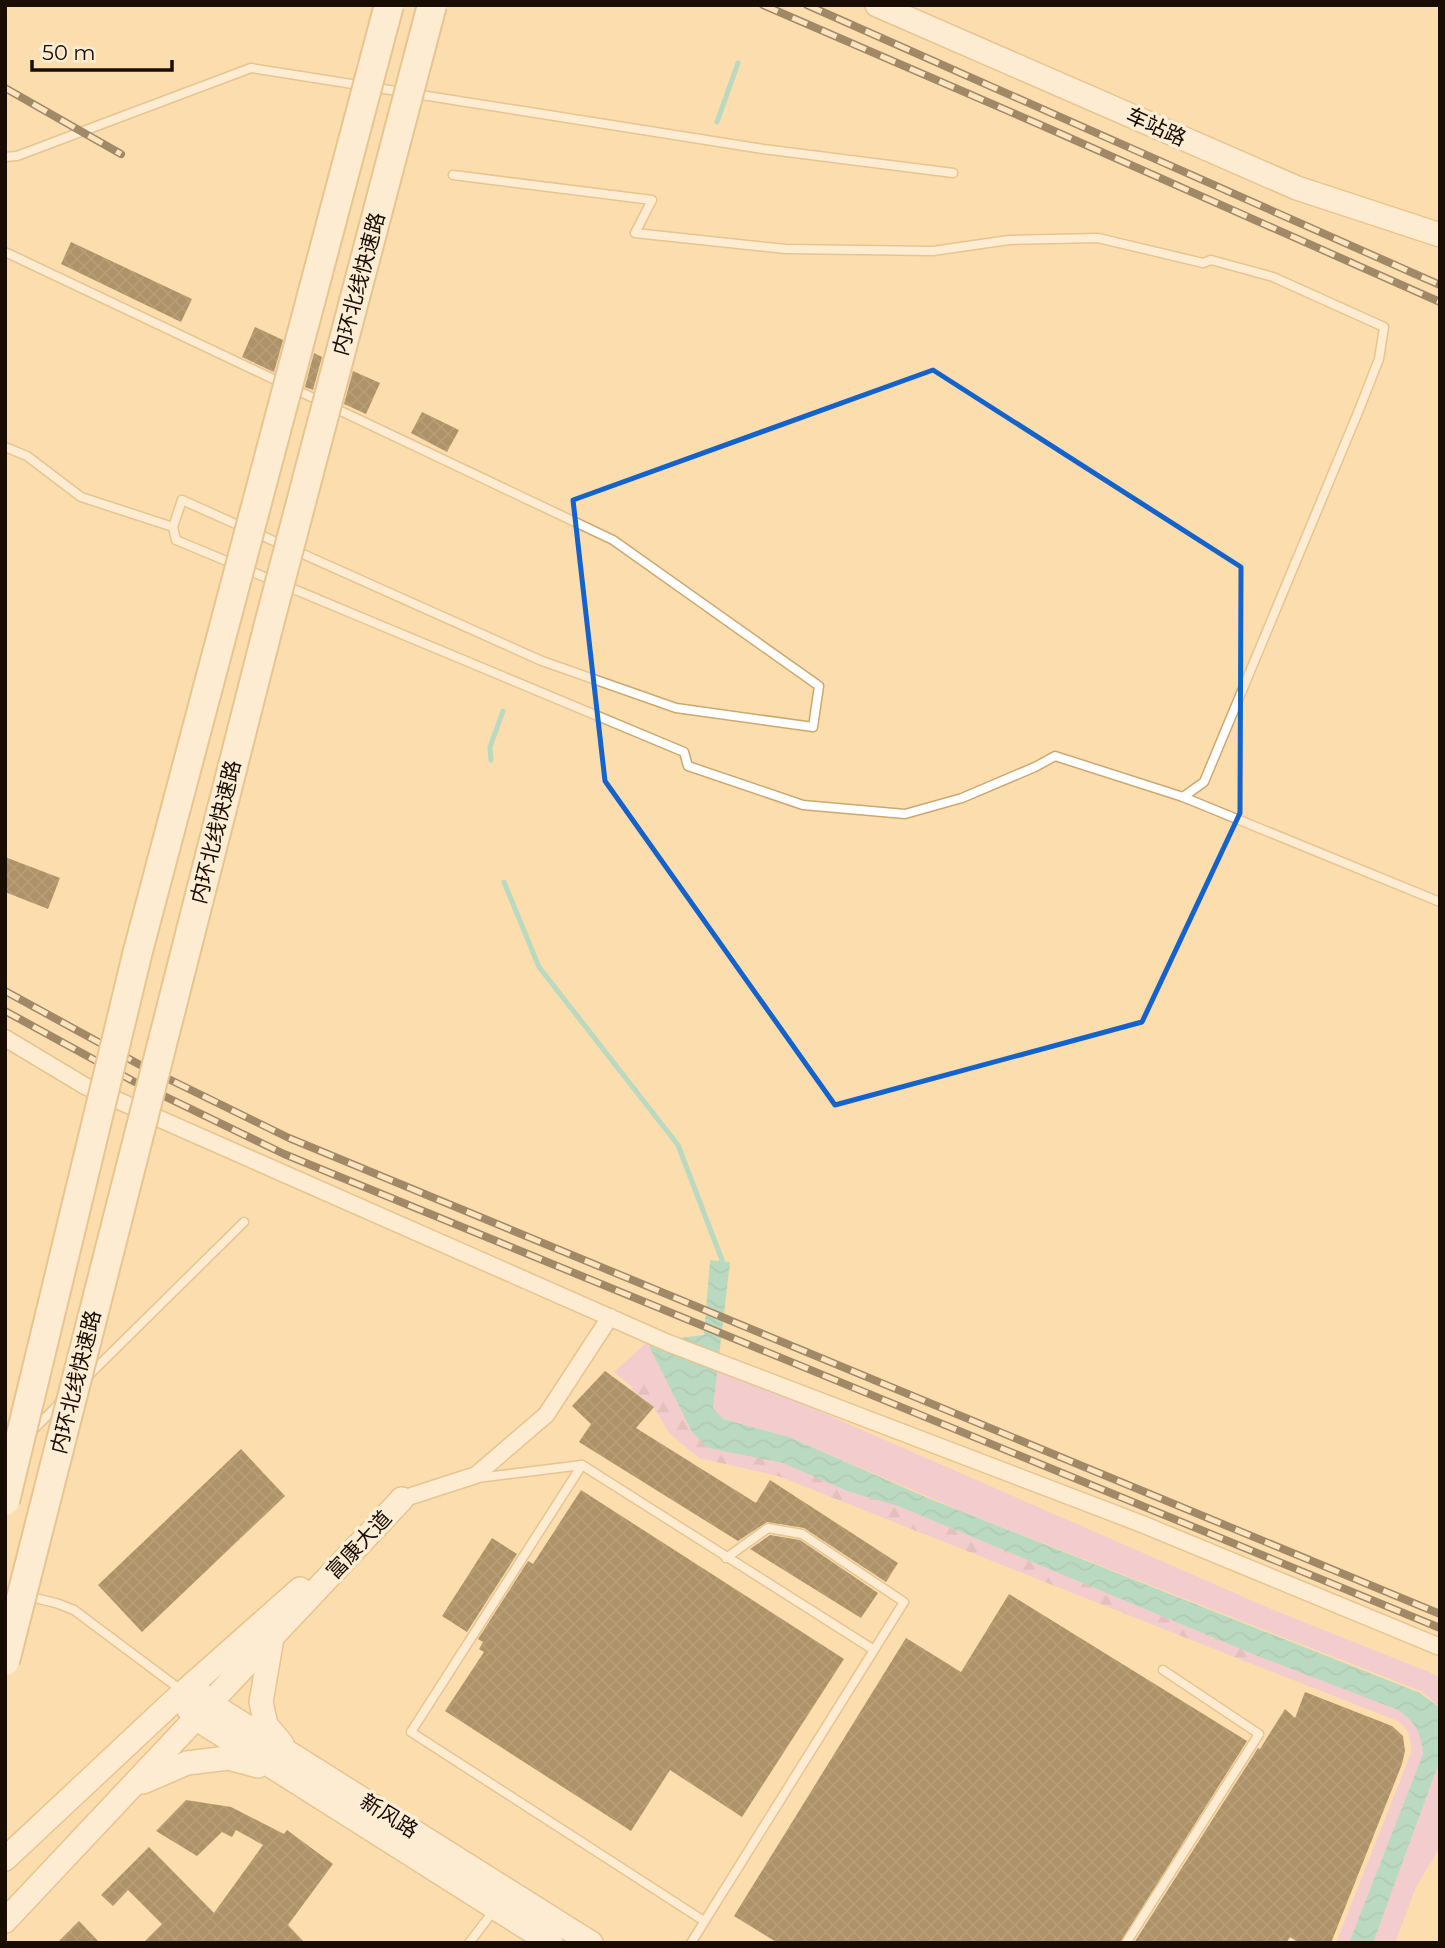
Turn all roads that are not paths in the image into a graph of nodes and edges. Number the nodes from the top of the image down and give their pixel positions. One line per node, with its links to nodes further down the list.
1 (389, 5): 20 (highway, 内环北线快速路, bridge)
2 (432, 5): 26 (highway, 内环北线快速路, bridge)
3 (877, 5): 7 (main road, 车站路)
4 (5, 157): 5 (lane)
5 (953, 173)
6 (453, 175): 11 (lane)
7 (1440, 235)
8 (5, 253): 10 (lane)
9 (5, 447): 10 (lane)
10 (173, 527): 11 (lane)
11 (1183, 797): 12 (lane)
12 (1440, 902)
13 (5, 1038): 15 (street)
14 (244, 1222): 16 (lane)
15 (610, 1317): 18 (street); 24 (street)
16 (5, 1457)
17 (582, 1465): 18 (lane); 21 (lane); 34 (lane)
18 (463, 1479): 19 (street)
19 (402, 1499): 23 (main road, 富康大道); 28 (main road, 富康大道)
20 (5, 1501)
21 (726, 1558): 25 (lane); 25 (lane)
22 (5, 1591): 28 (lane)
23 (272, 1638): 29 (main road, 富康大道); 30 (main road)
24 (1440, 1647)
25 (874, 1650): 34 (lane)
26 (5, 1661)
27 (1163, 1670): 40 (lane)
28 (184, 1691): 29 (main road, 新风路); 32 (main road, 富康大道)
29 (204, 1712): 30 (main road, 新风路); 31 (main road, 富康大道)
30 (286, 1763): 31 (main road); 33 (main road, 新风路); 38 (main road, 新风路)
31 (134, 1786): 35 (main road, 富康大道)
32 (5, 1859)
33 (496, 1908): 36 (lane); 37 (main road, 新风路)
34 (704, 1921): 39 (lane)
35 (5, 1922)
36 (469, 1943)
37 (551, 1943)
38 (591, 1943)
39 (691, 1943)
40 (1126, 1943)

